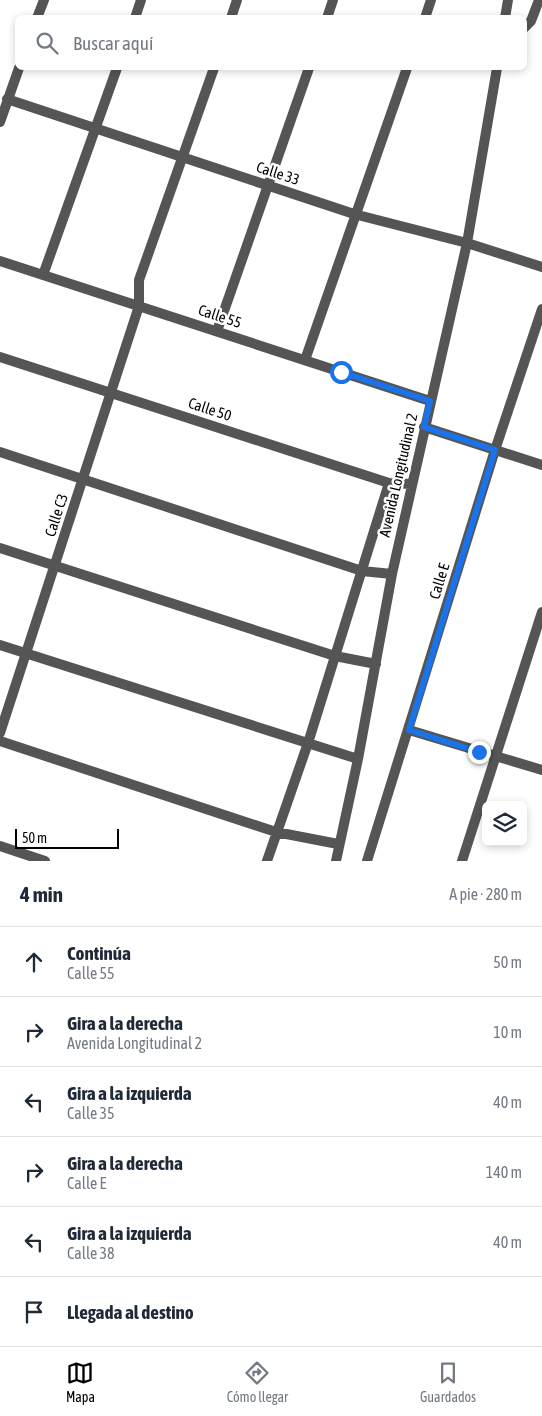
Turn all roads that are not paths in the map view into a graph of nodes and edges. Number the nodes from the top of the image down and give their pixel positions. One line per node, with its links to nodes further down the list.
1 (44, 0): 8 (street)
2 (141, 0): 9 (street)
3 (237, 0): 10 (street)
4 (333, 0): 11 (street)
5 (431, 0): 12 (street)
6 (508, 0): 13 (street)
7 (539, 0): 14 (street)
8 (38, 15)
9 (136, 15)
10 (232, 15)
11 (328, 15)
12 (426, 15)
13 (506, 15)
14 (527, 25)
15 (18, 70): 21 (street)
16 (116, 70): 23 (street)
17 (213, 70): 24 (street, Calle C3)
18 (308, 70): 25 (street)
19 (406, 70): 26 (street)
20 (497, 70): 27 (street, Avenida Longitudinal 2)
21 (7, 99): 22 (street); 23 (street, Calle 33)
22 (0, 122)
23 (96, 128): 24 (street, Calle 33); 30 (street)
24 (183, 156): 25 (street, Calle 33); 31 (street, Calle C3)
25 (267, 185): 26 (street, Calle 33); 33 (street)
26 (354, 214): 27 (street, Calle 33); 35 (street)
27 (467, 243): 29 (street, Calle 33); 37 (street, Avenida Longitudinal 2)
28 (0, 260): 30 (street, Calle 55)
29 (542, 268)
30 (43, 274): 31 (street, Calle 55)
31 (139, 306): 33 (street, Calle 55); 36 (street, Calle C3)
32 (542, 310): 39 (street, Calle E)
33 (218, 331): 35 (street, Calle 55)
34 (0, 356): 36 (street, Calle 50)
35 (305, 360): 37 (street, Calle 55)
36 (111, 392): 42 (street, Calle C3); 43 (street, Calle 50)
37 (430, 401): 38 (street, Avenida Longitudinal 2)
38 (424, 427): 39 (street); 44 (street, Avenida Longitudinal 2)
39 (495, 450): 41 (street); 54 (street, Calle E)
40 (0, 452): 42 (street)
41 (542, 465)
42 (84, 478): 46 (street, Calle C3); 47 (street)
43 (389, 483): 44 (street, Calle 50); 47 (street)
44 (411, 484): 48 (street, Avenida Longitudinal 2)
45 (0, 548): 46 (street)
46 (55, 567): 51 (street, Calle C3); 52 (street)
47 (362, 570): 48 (street); 52 (street)
48 (392, 574): 53 (street, Avenida Longitudinal 2)
49 (542, 612): 58 (street)
50 (0, 645): 51 (street)
51 (27, 654): 55 (street, Calle C3); 57 (street)
52 (335, 656): 53 (street); 57 (street)
53 (376, 664): 59 (street, Avenida Longitudinal 2)
54 (409, 730): 58 (street); 67 (street, Calle E)
55 (0, 733)
56 (0, 741): 61 (street)
57 (308, 743): 59 (street); 61 (street)
58 (496, 758): 60 (street); 68 (street)
59 (358, 759): 62 (street, Avenida Longitudinal 2)
60 (542, 770)
61 (276, 832): 62 (street); 65 (street)
62 (338, 844): 66 (street, Avenida Longitudinal 2)
63 (0, 846): 64 (street)
64 (45, 861)
65 (267, 861)
66 (336, 861)
67 (366, 861)
68 (462, 861)

